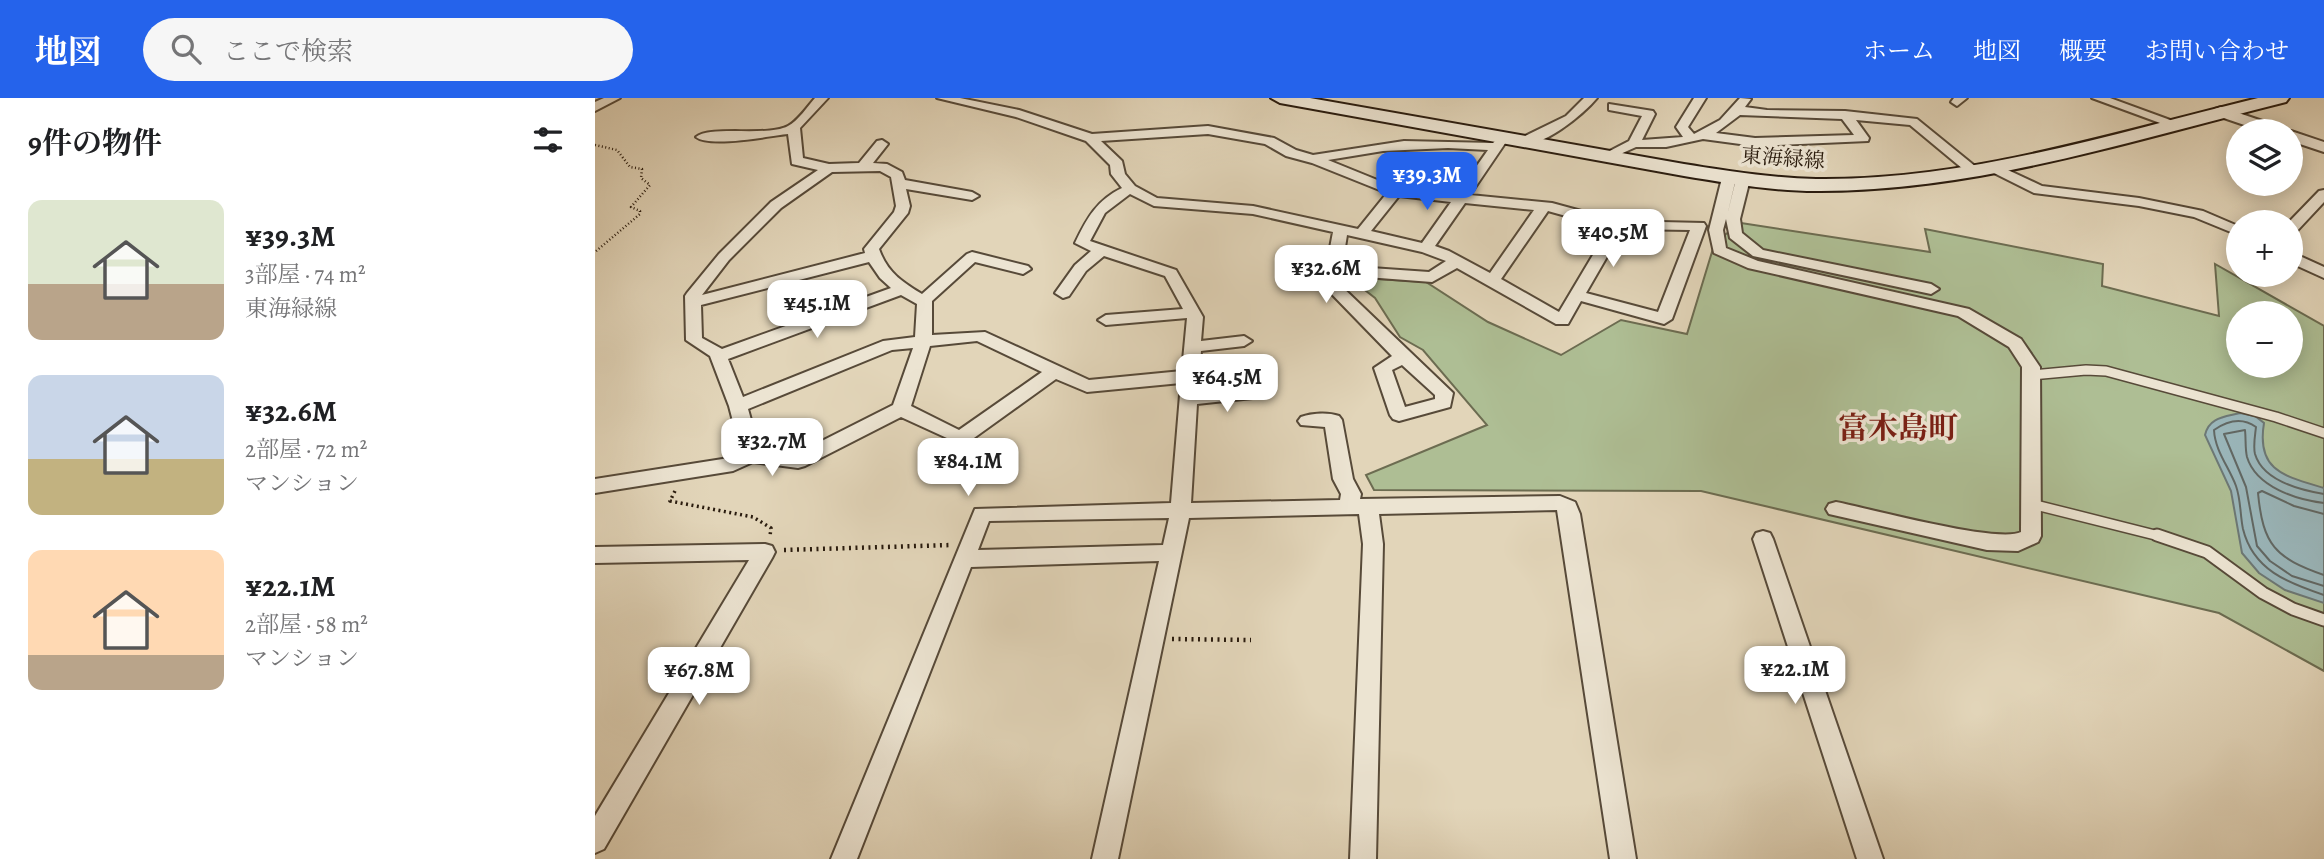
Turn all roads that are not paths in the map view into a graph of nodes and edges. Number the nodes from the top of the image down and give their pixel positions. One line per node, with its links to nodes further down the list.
1 (614, 98): 10 (street)
2 (822, 98): 16 (street)
3 (943, 98): 19 (street)
4 (1280, 98): 21 (main road, 東海緑線)
5 (1591, 98): 22 (street)
6 (1700, 98): 17 (street)
7 (2098, 98): 15 (street)
8 (2263, 100): 12 (main road, 東海緑線)
9 (1742, 104): 13 (street); 17 (street)
10 (595, 107)
11 (1613, 107): 23 (street)
12 (2221, 112): 14 (street); 15 (main road, 東海緑線)
13 (1845, 115): 17 (street); 31 (street)
14 (2242, 119)
15 (2175, 124): 30 (main road, 東海緑線)
16 (794, 129): 18 (street); 29 (street)
17 (1698, 137): 23 (street)
18 (702, 138)
19 (1091, 138): 27 (street); 34 (street)
20 (2303, 140): 25 (street)
21 (1499, 142): 22 (main road, 東海緑線); 27 (street); 38 (street)
22 (1524, 142): 26 (main road, 東海緑線)
23 (1634, 143): 26 (street)
24 (882, 144): 28 (street)
25 (2324, 148)
26 (1607, 156): 32 (main road, 東海緑線)
27 (1313, 159): 35 (street)
28 (863, 167): 29 (street); 33 (street)
29 (829, 168): 59 (street)
30 (1994, 168): 31 (main road, 東海緑線); 42 (street)
31 (1974, 171): 32 (main road, 東海緑線)
32 (1737, 178): 55 (street); 68 (street)
33 (898, 183): 37 (street); 47 (street)
34 (1130, 189): 43 (street); 46 (street)
35 (1395, 192): 38 (street); 44 (street)
36 (2324, 194): 40 (street)
37 (972, 196)
38 (1461, 197): 39 (street); 45 (street)
39 (1544, 206): 41 (street); 53 (street)
40 (2303, 216)
41 (1618, 225): 57 (street); 57 (street)
42 (2226, 226)
43 (1341, 228): 44 (street); 51 (street)
44 (1362, 233): 45 (street)
45 (1426, 248): 48 (street)
46 (1102, 250): 56 (street); 60 (street)
47 (873, 257): 54 (street); 59 (street)
48 (1457, 261): 51 (street); 53 (street)
49 (2303, 263): 52 (street)
50 (1023, 269): 58 (street)
51 (1333, 270): 66 (street)
52 (2324, 273)
53 (1492, 281): 57 (street)
54 (903, 289): 58 (street); 65 (street)
55 (1931, 289)
56 (1063, 293)
57 (1577, 296)
58 (923, 301): 62 (street)
59 (693, 302): 65 (street)
60 (1192, 313): 61 (street); 64 (street)
61 (1106, 320)
62 (923, 341): 67 (street); 72 (street); 73 (street)
63 (1244, 341): 64 (street)
64 (1192, 347): 69 (street)
65 (719, 356): 72 (street)
66 (1405, 356)
67 (1055, 370): 69 (street); 73 (street)
68 (2031, 374): 75 (lane); 78 (street)
69 (1190, 376): 71 (street)
70 (1262, 391): 71 (street)
71 (1188, 399): 81 (street)
72 (738, 406): 76 (street)
73 (901, 409): 76 (street)
74 (1307, 421): 79 (street)
75 (2324, 433)
76 (751, 455): 77 (street)
77 (595, 486)
78 (2032, 504): 80 (street); 86 (lane)
79 (1359, 505): 81 (street); 90 (street); 91 (street)
80 (1836, 509)
81 (1179, 512): 83 (street); 84 (street)
82 (1763, 540): 92 (street)
83 (967, 552): 84 (street); 88 (street)
84 (1171, 553): 89 (street)
85 (595, 555): 87 (street)
86 (2324, 620)
87 (595, 840)
88 (844, 859)
89 (1105, 859)
90 (1363, 859)
91 (1623, 859)
92 (1870, 859)

